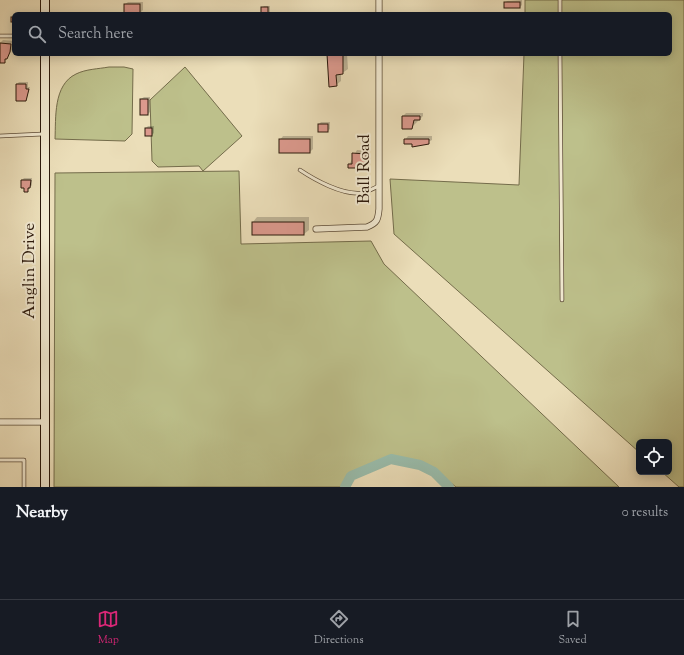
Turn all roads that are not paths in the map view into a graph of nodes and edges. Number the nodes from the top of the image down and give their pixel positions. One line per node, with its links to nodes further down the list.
1 (45, 0): 4 (street)
2 (379, 0): 5 (street)
3 (560, 0): 6 (lane)
4 (45, 12)
5 (379, 12)
6 (560, 12)
7 (0, 36): 8 (lane)
8 (12, 36)
9 (45, 56): 12 (street, Anglin Drive)
10 (379, 56): 15 (street, Ball Road)
11 (560, 56): 17 (lane)
12 (45, 135): 13 (lane); 19 (street, Anglin Drive)
13 (0, 136)
14 (300, 170): 15 (lane)
15 (379, 186): 16 (street, Ball Road)
16 (316, 229)
17 (562, 300)
18 (0, 422): 19 (street)
19 (46, 422): 22 (street, Anglin Drive)
20 (0, 460): 21 (lane)
21 (24, 487)
22 (45, 487)

